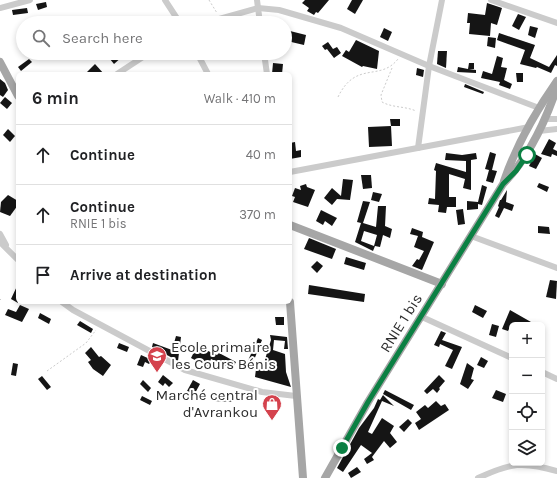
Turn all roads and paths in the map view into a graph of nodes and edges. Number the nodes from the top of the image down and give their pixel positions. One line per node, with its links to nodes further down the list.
1 (30, 0): 7 (street)
2 (165, 0): 9 (street)
3 (209, 0): 10 (path)
4 (257, 0): 8 (street)
5 (442, 0): 20 (street)
6 (491, 0): 13 (street)
7 (0, 8)
8 (258, 8): 11 (street); 12 (street); 14 (street)
9 (175, 16)
10 (219, 16)
11 (228, 16)
12 (259, 16)
13 (557, 23)
14 (401, 54): 19 (path); 20 (street)
15 (138, 60): 21 (street)
16 (201, 60): 22 (street)
17 (265, 60): 23 (street)
18 (0, 62): 26 (main road)
19 (392, 66): 27 (path); 29 (path)
20 (429, 66): 28 (street); 29 (street)
21 (120, 72)
22 (207, 72)
23 (267, 72)
24 (557, 81): 28 (main road)
25 (557, 87): 30 (main road)
26 (16, 92)
27 (338, 97)
28 (539, 108): 32 (main road)
29 (423, 112): 35 (street)
30 (544, 119): 31 (street); 34 (main road)
31 (557, 119)
32 (528, 127): 35 (street); 37 (main road)
33 (557, 129): 34 (street)
34 (539, 131): 37 (main road)
35 (418, 148): 36 (street)
36 (292, 172)
37 (503, 184): 40 (main road, RNIE 1 bis)
38 (292, 226): 45 (main road)
39 (0, 234): 42 (street)
40 (471, 236): 44 (street); 45 (main road, RNIE 1 bis)
41 (0, 243): 42 (street)
42 (8, 249): 43 (street)
43 (16, 258)
44 (557, 268)
45 (442, 284): 48 (main road, RNIE 1 bis)
46 (65, 304): 49 (street)
47 (290, 304): 54 (main road)
48 (422, 317): 50 (street); 57 (main road, RNIE 1 bis)
49 (100, 324): 51 (path); 54 (street)
50 (509, 357)
51 (47, 371)
52 (545, 373): 53 (street)
53 (557, 378)
54 (296, 396): 56 (main road)
55 (557, 471): 58 (street)
56 (303, 478)
57 (325, 478)
58 (478, 478)

